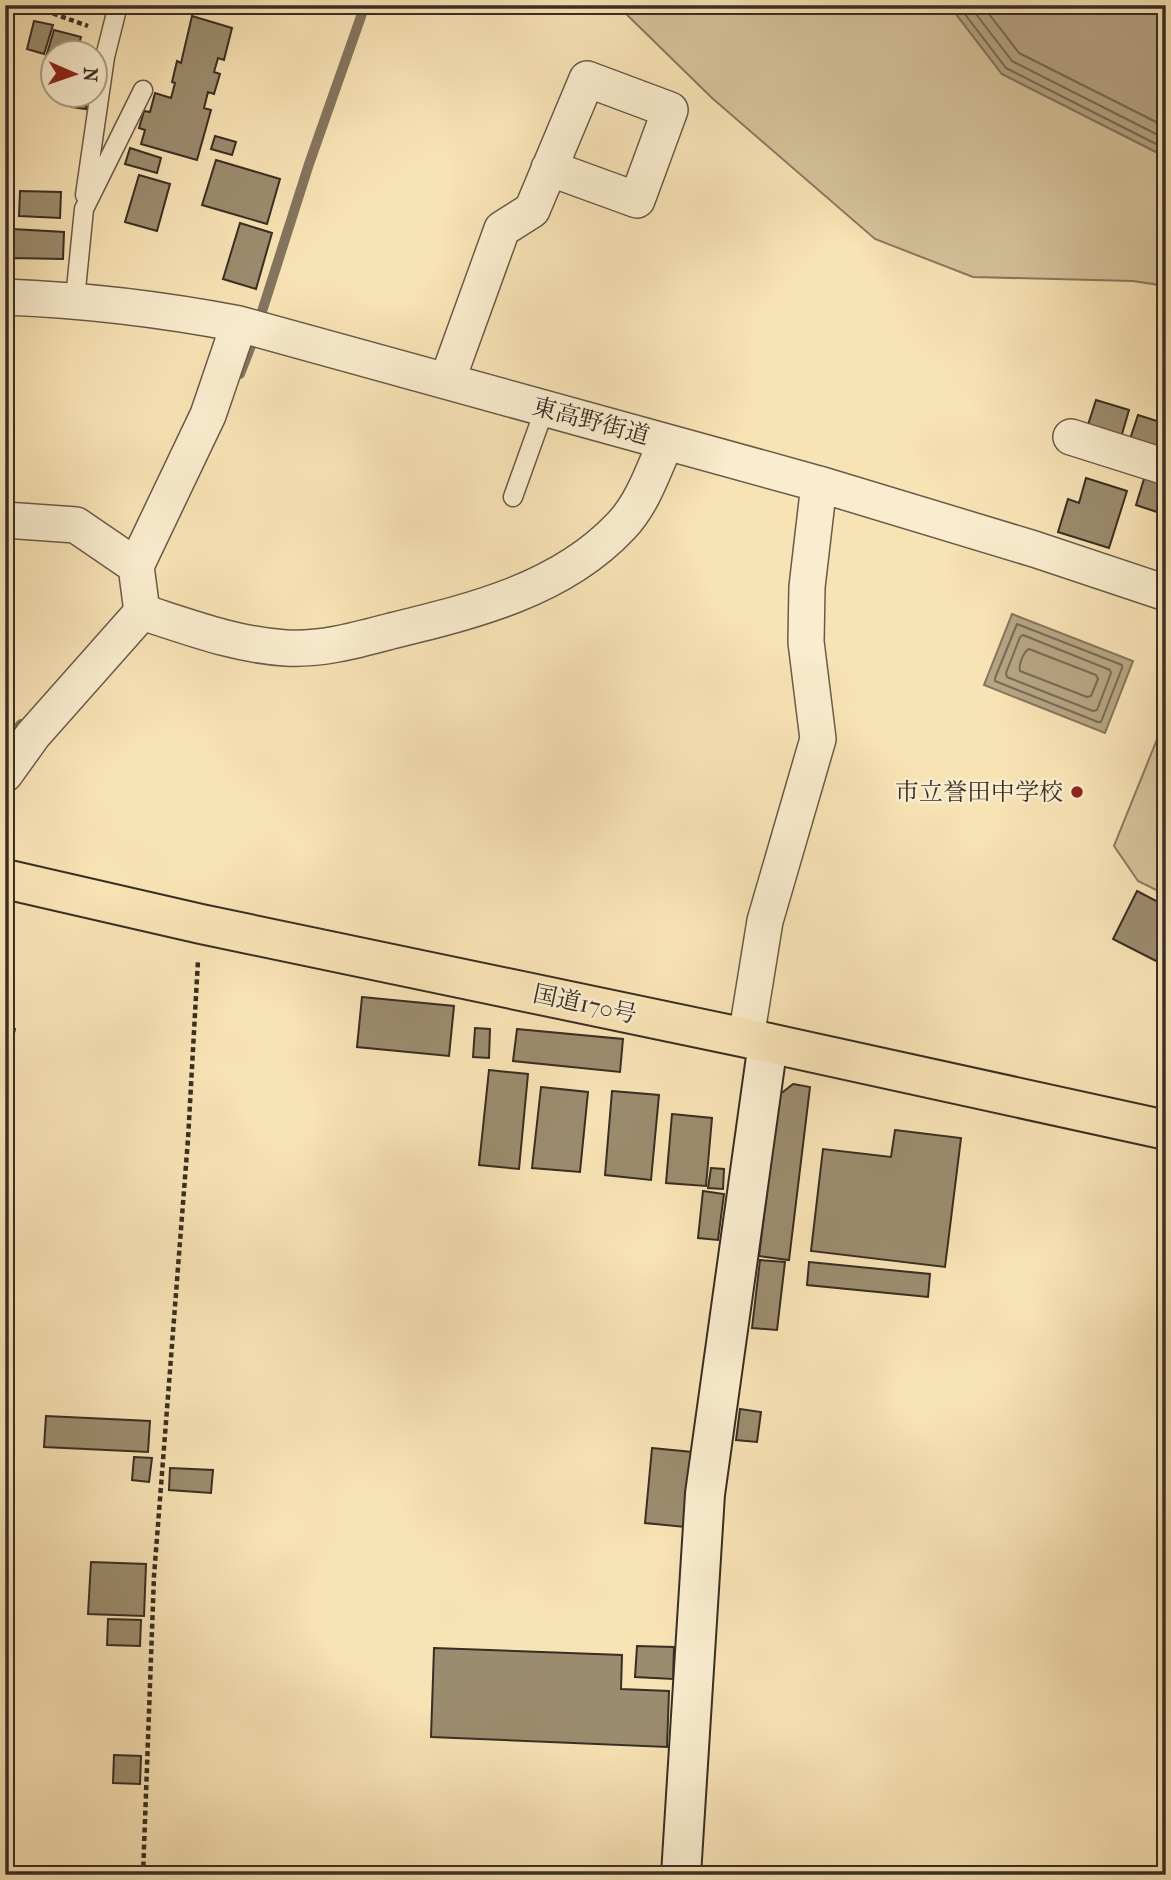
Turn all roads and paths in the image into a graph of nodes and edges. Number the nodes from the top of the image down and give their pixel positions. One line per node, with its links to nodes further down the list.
1 (29, 5): 3 (path)
2 (118, 5): 4 (lane)
3 (101, 38)
4 (108, 45)
5 (143, 90): 8 (lane)
6 (98, 108): 8 (lane)
7 (550, 169): 12 (street)
8 (83, 209): 10 (lane)
9 (5, 297): 10 (street, 東高野街道)
10 (75, 299): 11 (street, 東高野街道)
11 (250, 328): 12 (street, 東高野街道); 20 (street)
12 (447, 382): 13 (street, 東高野街道)
13 (545, 408): 15 (street, 東高野街道); 18 (lane)
14 (1072, 437): 16 (street)
15 (666, 442): 17 (street, 東高野街道); 22 (street)
16 (1166, 467)
17 (819, 484): 21 (street, 東高野街道); 26 (street)
18 (513, 497)
19 (5, 520): 20 (street)
20 (136, 566): 22 (street)
21 (1166, 593)
22 (142, 612): 23 (street)
23 (5, 774)
24 (5, 879): 25 (highway, 国道170号)
25 (201, 924): 26 (highway, 国道170号); 28 (path)
26 (757, 1040): 27 (highway, 国道170号); 29 (street)
27 (1166, 1130)
28 (143, 1875)
29 (681, 1875)

